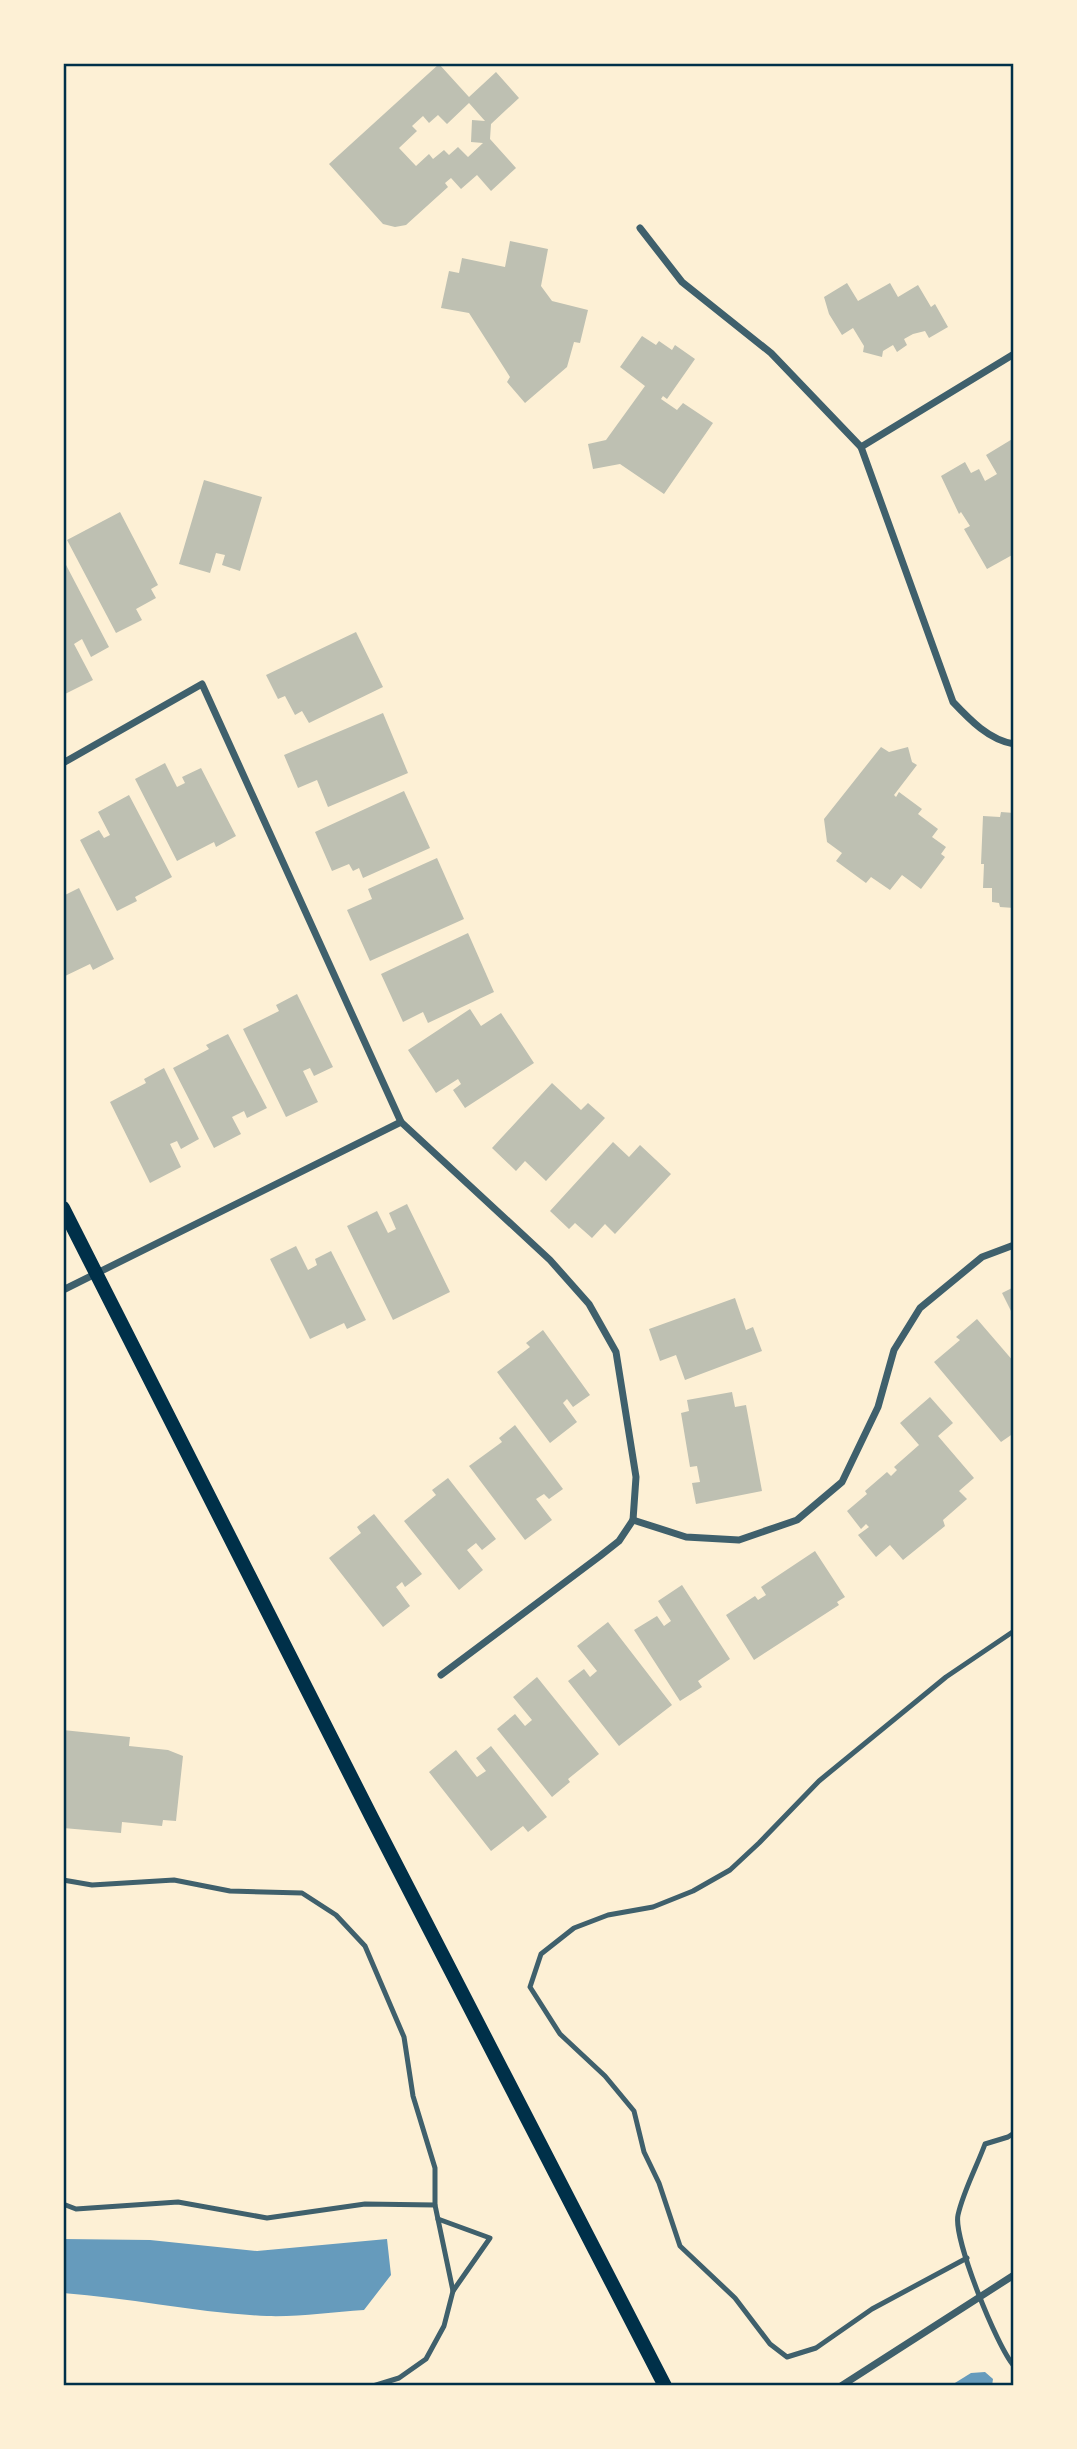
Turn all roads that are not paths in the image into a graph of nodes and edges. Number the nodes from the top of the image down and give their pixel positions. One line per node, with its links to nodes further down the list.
1 (640, 228): 3 (street)
2 (1014, 354): 3 (street)
3 (861, 447): 4 (street)
4 (1014, 744)
5 (63, 763): 6 (street)
6 (401, 1122): 9 (street); 11 (street)
7 (63, 1208): 9 (main road)
8 (1014, 1245): 11 (street)
9 (97, 1273): 10 (street); 25 (main road)
10 (63, 1290)
11 (633, 1520): 13 (street)
12 (1014, 1631): 19 (lane)
13 (441, 1675)
14 (63, 1880): 17 (lane)
15 (1014, 2133): 19 (lane)
16 (63, 2204): 17 (lane)
17 (435, 2205): 18 (lane)
18 (438, 2218): 21 (lane); 21 (lane)
19 (967, 2258): 22 (lane)
20 (1014, 2275): 22 (street)
21 (453, 2291): 24 (lane)
22 (979, 2297): 23 (lane); 26 (street)
23 (1014, 2366)
24 (373, 2386)
25 (665, 2386)
26 (841, 2386)

